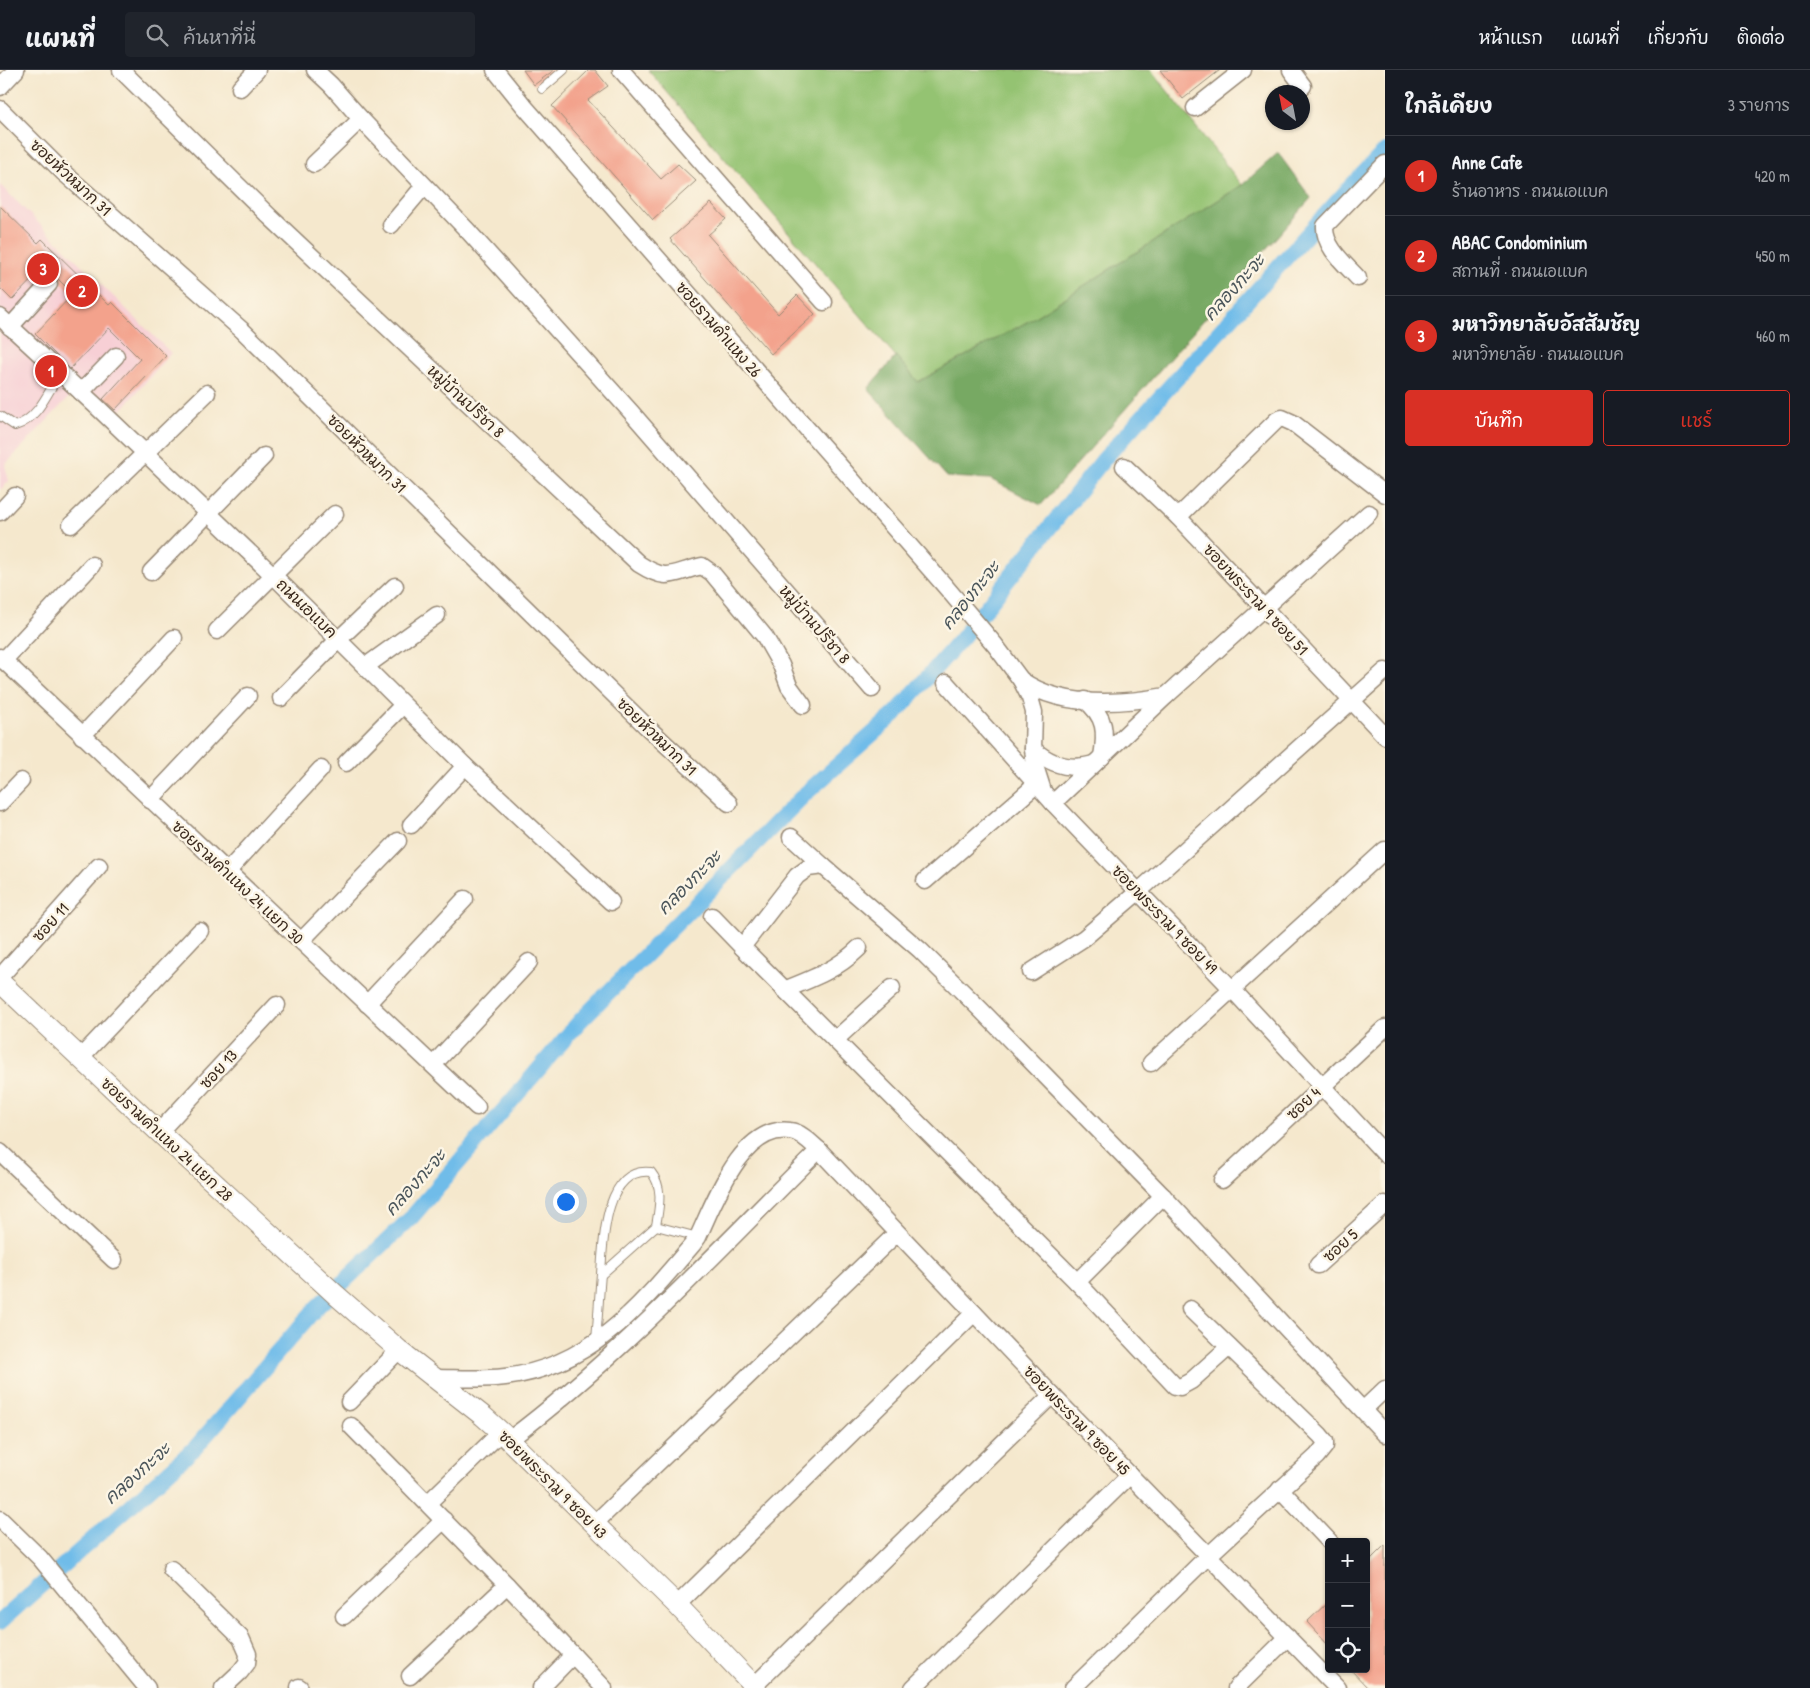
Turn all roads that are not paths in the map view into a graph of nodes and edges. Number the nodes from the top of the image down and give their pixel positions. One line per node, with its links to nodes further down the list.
1 (16, 70): 11 (street)
2 (121, 70): 62 (street, หมู่บ้านปรีชา 8)
3 (257, 70): 12 (street)
4 (315, 70): 16 (street, หมู่บ้านปรีชา 8)
5 (495, 70): 53 (street, ซอยรามคำแหง 26)
6 (564, 70): 13 (lane)
7 (620, 70): 23 (street)
8 (1243, 70): 14 (street)
9 (1292, 70): 10 (street)
10 (1302, 85)
11 (0, 87)
12 (240, 88)
13 (542, 89)
14 (1195, 108)
15 (0, 109): 74 (street, ซอยหัวหมาก 31)
16 (361, 119): 17 (street); 19 (street, หมู่บ้านปรีชา 8)
17 (314, 164)
18 (1385, 164): 21 (street)
19 (424, 186): 20 (street); 55 (street, หมู่บ้านปรีชา 8)
20 (391, 225)
21 (1358, 278)
22 (48, 284): 24 (street)
23 (824, 302)
24 (5, 322): 26 (street, ถนนเอแบค)
25 (116, 356): 27 (street)
26 (60, 373): 27 (street, ถนนเอแบค); 29 (lane)
27 (80, 392): 30 (street, ถนนเอแบค)
28 (207, 393): 30 (street)
29 (0, 416)
30 (145, 454): 37 (street, ถนนเอแบค); 40 (street)
31 (264, 456): 37 (street)
32 (1124, 466): 39 (street, ซอยพระราม 9 ซอย 51)
33 (1385, 494): 39 (street)
34 (15, 496): 35 (street)
35 (0, 512)
36 (1369, 513): 45 (street)
37 (207, 514): 42 (street); 43 (street, ถนนเอแบค)
38 (334, 514): 43 (street)
39 (1178, 517): 45 (street, ซอยพระราม 9 ซอย 51)
40 (71, 525)
41 (92, 566): 50 (street)
42 (151, 572)
43 (273, 575): 47 (street); 49 (street, ถนนเอแบค)
44 (395, 586): 49 (street)
45 (1263, 608): 57 (street); 60 (street, ซอยพระราม 9 ซอย 51)
46 (437, 615): 51 (street)
47 (217, 631)
48 (174, 638): 63 (street)
49 (338, 638): 51 (street, ถนนเอแบค); 58 (street)
50 (2, 659): 63 (street, ซอยรามคำแหง 24 แยก 30)
51 (366, 666): 61 (street, ถนนเอแบค)
52 (1385, 671): 60 (street)
53 (1021, 680): 59 (street); 65 (street)
54 (946, 683): 71 (street, ซอยพระราม 9 ซอย 49)
55 (872, 689)
56 (248, 696): 72 (street)
57 (1166, 696): 59 (street); 66 (street)
58 (281, 698)
59 (1085, 700): 66 (street)
60 (1352, 700): 64 (street, ซอยพระราม 9 ซอย 51); 83 (street)
61 (403, 705): 67 (street); 68 (street, ถนนเอแบค)
62 (803, 705)
63 (82, 736): 72 (street, ซอยรามคำแหง 24 แยก 30)
64 (1385, 736)
65 (1033, 749): 66 (street); 71 (street)
66 (1098, 761): 71 (street)
67 (346, 763)
68 (465, 766): 75 (street); 85 (street, ถนนเอแบค)
69 (321, 769): 81 (street)
70 (22, 782): 73 (street)
71 (1045, 793): 82 (street); 83 (street, ซอยพระราม 9 ซอย 49)
72 (150, 800): 81 (street, ซอยรามคำแหง 24 แยก 30)
73 (0, 803)
74 (729, 804)
75 (411, 825)
76 (791, 837): 80 (street)
77 (398, 841): 88 (street)
78 (1385, 850): 96 (street)
79 (99, 866): 93 (street, ซอย 11)
80 (823, 866): 89 (street); 112 (street)
81 (228, 872): 88 (street, ซอยรามคำแหง 24 แยก 30)
82 (925, 881)
83 (1139, 891): 92 (street); 96 (street, ซอยพระราม 9 ซอย 49)
84 (465, 899): 98 (street)
85 (612, 902)
86 (712, 916): 89 (street)
87 (200, 931): 102 (street)
88 (300, 941): 98 (street, ซอยรามคำแหง 24 แยก 30)
89 (742, 947): 97 (street)
90 (859, 948): 97 (street)
91 (529, 962): 104 (street)
92 (1031, 972)
93 (0, 978)
94 (0, 982): 102 (street, ซอยรามคำแหง 24 แยก 28)
95 (892, 988): 101 (street)
96 (1232, 989): 103 (street); 105 (street, ซอยพระราม 9 ซอย 49)
97 (784, 990): 101 (street)
98 (368, 1004): 104 (street, ซอยรามคำแหง 24 แยก 30)
99 (277, 1005): 107 (street, ซอย 13)
100 (1385, 1028): 105 (street, ซอย 4)
101 (835, 1040): 121 (street)
102 (80, 1058): 107 (street, ซอยรามคำแหง 24 แยก 28)
103 (1151, 1063)
104 (432, 1065): 106 (street, ซอยรามคำแหง 24 แยก 30)
105 (1321, 1086): 110 (street, ซอยพระราม 9 ซอย 49); 111 (street, ซอย 4)
106 (477, 1107)
107 (159, 1132): 122 (street, ซอยรามคำแหง 24 แยก 28)
108 (818, 1150): 115 (street, ซอยพระราม 9 ซอย 45); 116 (street, ซอยพระราม 9 ซอย 45); 117 (street)
109 (0, 1152): 118 (street)
110 (1385, 1154)
111 (1222, 1180)
112 (1163, 1196): 121 (street); 134 (street)
113 (1385, 1204): 119 (street, ซอย 5)
114 (656, 1226): 116 (lane); 120 (lane); 120 (lane)
115 (897, 1233): 124 (street, ซอยพระราม 9 ซอย 45); 143 (street)
116 (698, 1237): 117 (street); 125 (street, ซอยพระราม 9 ซอย 45)
117 (716, 1252): 130 (street)
118 (114, 1260)
119 (1318, 1265)
120 (601, 1275): 125 (lane)
121 (1077, 1282): 126 (street)
122 (336, 1295): 127 (street, ซอยพระราม 9 ซอย 43)
123 (1190, 1309): 126 (street)
124 (974, 1313): 132 (street, ซอยพระราม 9 ซอย 45); 148 (street)
125 (596, 1342): 128 (street, ซอยพระราม 9 ซอย 45)
126 (1229, 1346): 139 (street)
127 (399, 1350): 129 (street, ซอยพระราม 9 ซอย 43); 133 (street)
128 (562, 1361): 129 (street, ซอยพระราม 9 ซอย 45); 130 (street)
129 (432, 1378): 137 (street, ซอยพระราม 9 ซอย 43)
130 (580, 1382): 137 (street)
131 (1385, 1389): 134 (street)
132 (1052, 1395): 138 (street, ซอยพระราม 9 ซอย 45); 153 (street)
133 (349, 1402)
134 (1363, 1410): 136 (street)
135 (351, 1426): 140 (street)
136 (1385, 1434)
137 (505, 1436): 140 (street); 143 (street, ซอยพระราม 9 ซอย 43)
138 (1130, 1475): 145 (street, ซอยพระราม 9 ซอย 45); 158 (street)
139 (1280, 1489): 144 (street); 145 (street)
140 (428, 1504): 142 (street)
141 (0, 1519): 154 (street)
142 (444, 1520): 147 (street); 149 (street)
143 (594, 1524): 148 (street, ซอยพระราม 9 ซอย 43)
144 (1326, 1538)
145 (1208, 1556): 150 (street, ซอยพระราม 9 ซอย 45); 159 (street)
146 (172, 1569): 155 (street)
147 (507, 1585): 151 (street); 152 (street)
148 (677, 1605): 153 (street, ซอยพระราม 9 ซอย 43)
149 (344, 1616)
150 (1288, 1637): 160 (street); 161 (street, ซอยพระราม 9 ซอย 45)
151 (573, 1655): 156 (street); 157 (street)
152 (410, 1676)
153 (755, 1687)
154 (148, 1688)
155 (223, 1688)
156 (541, 1688)
157 (604, 1688)
158 (912, 1688)
159 (1073, 1688)
160 (1236, 1688)
161 (1337, 1688)

